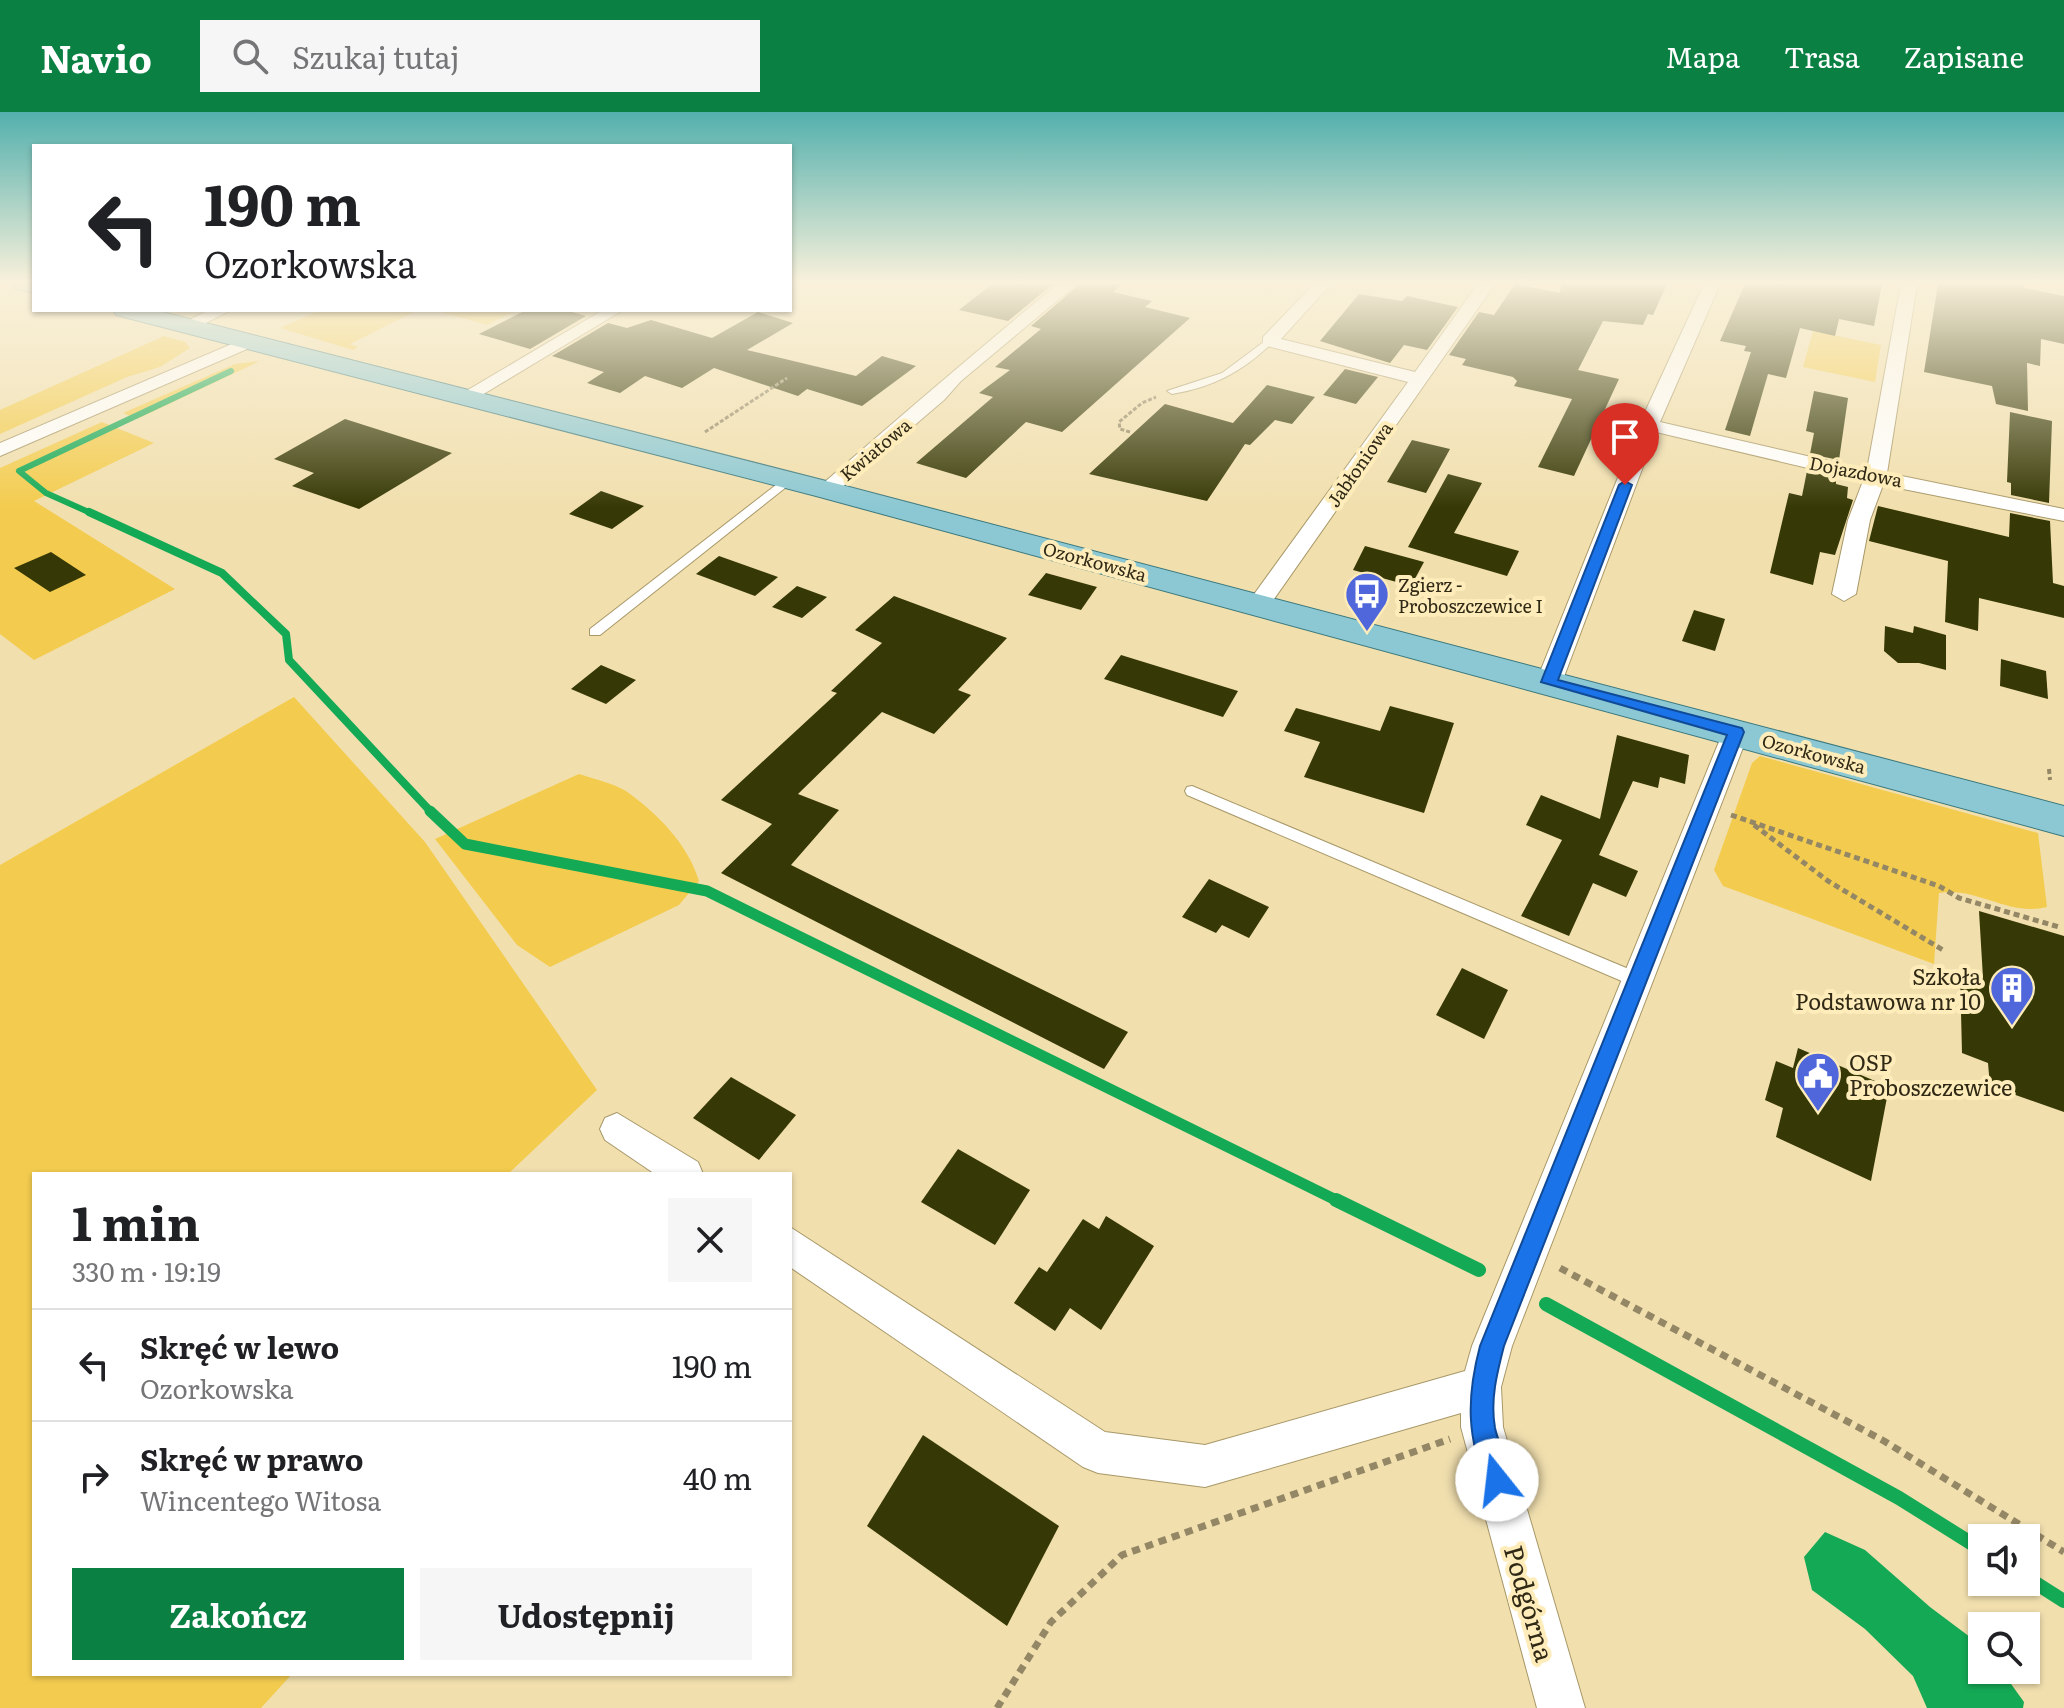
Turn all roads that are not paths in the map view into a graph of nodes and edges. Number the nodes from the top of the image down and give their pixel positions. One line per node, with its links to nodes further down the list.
1 (210, 358): 14 (street)
2 (313, 358): 12 (main road, Ozorkowska)
3 (531, 358): 12 (street)
4 (977, 358): 17 (street, Kwiatowa)
5 (1252, 358): 11 (lane)
6 (1338, 358): 10 (street)
7 (1434, 358): 10 (street, Jabłoniowa)
8 (1679, 358): 13 (street)
9 (1896, 358): 15 (street)
10 (1419, 379): 20 (street, Jabłoniowa)
11 (1172, 391)
12 (465, 397): 16 (main road, Ozorkowska)
13 (1649, 425): 15 (street, Dojazdowa); 22 (street)
14 (0, 450)
15 (1876, 475): 18 (street, Dojazdowa); 19 (street)
16 (789, 480): 17 (main road, Ozorkowska); 21 (lane)
17 (827, 490): 20 (main road, Ozorkowska)
18 (2064, 515)
19 (1844, 594)
20 (1259, 604): 22 (main road, Ozorkowska)
21 (595, 632)
22 (1549, 682): 23 (main road, Ozorkowska)
23 (1736, 732): 25 (main road, Ozorkowska); 26 (street, Podgórna)
24 (1192, 791): 26 (lane)
25 (2064, 821)
26 (1637, 980): 30 (street, Podgórna)
27 (617, 1129): 28 (street)
28 (682, 1172)
29 (792, 1246): 30 (street)
30 (1481, 1387): 31 (street, Podgórna)
31 (1561, 1708)

